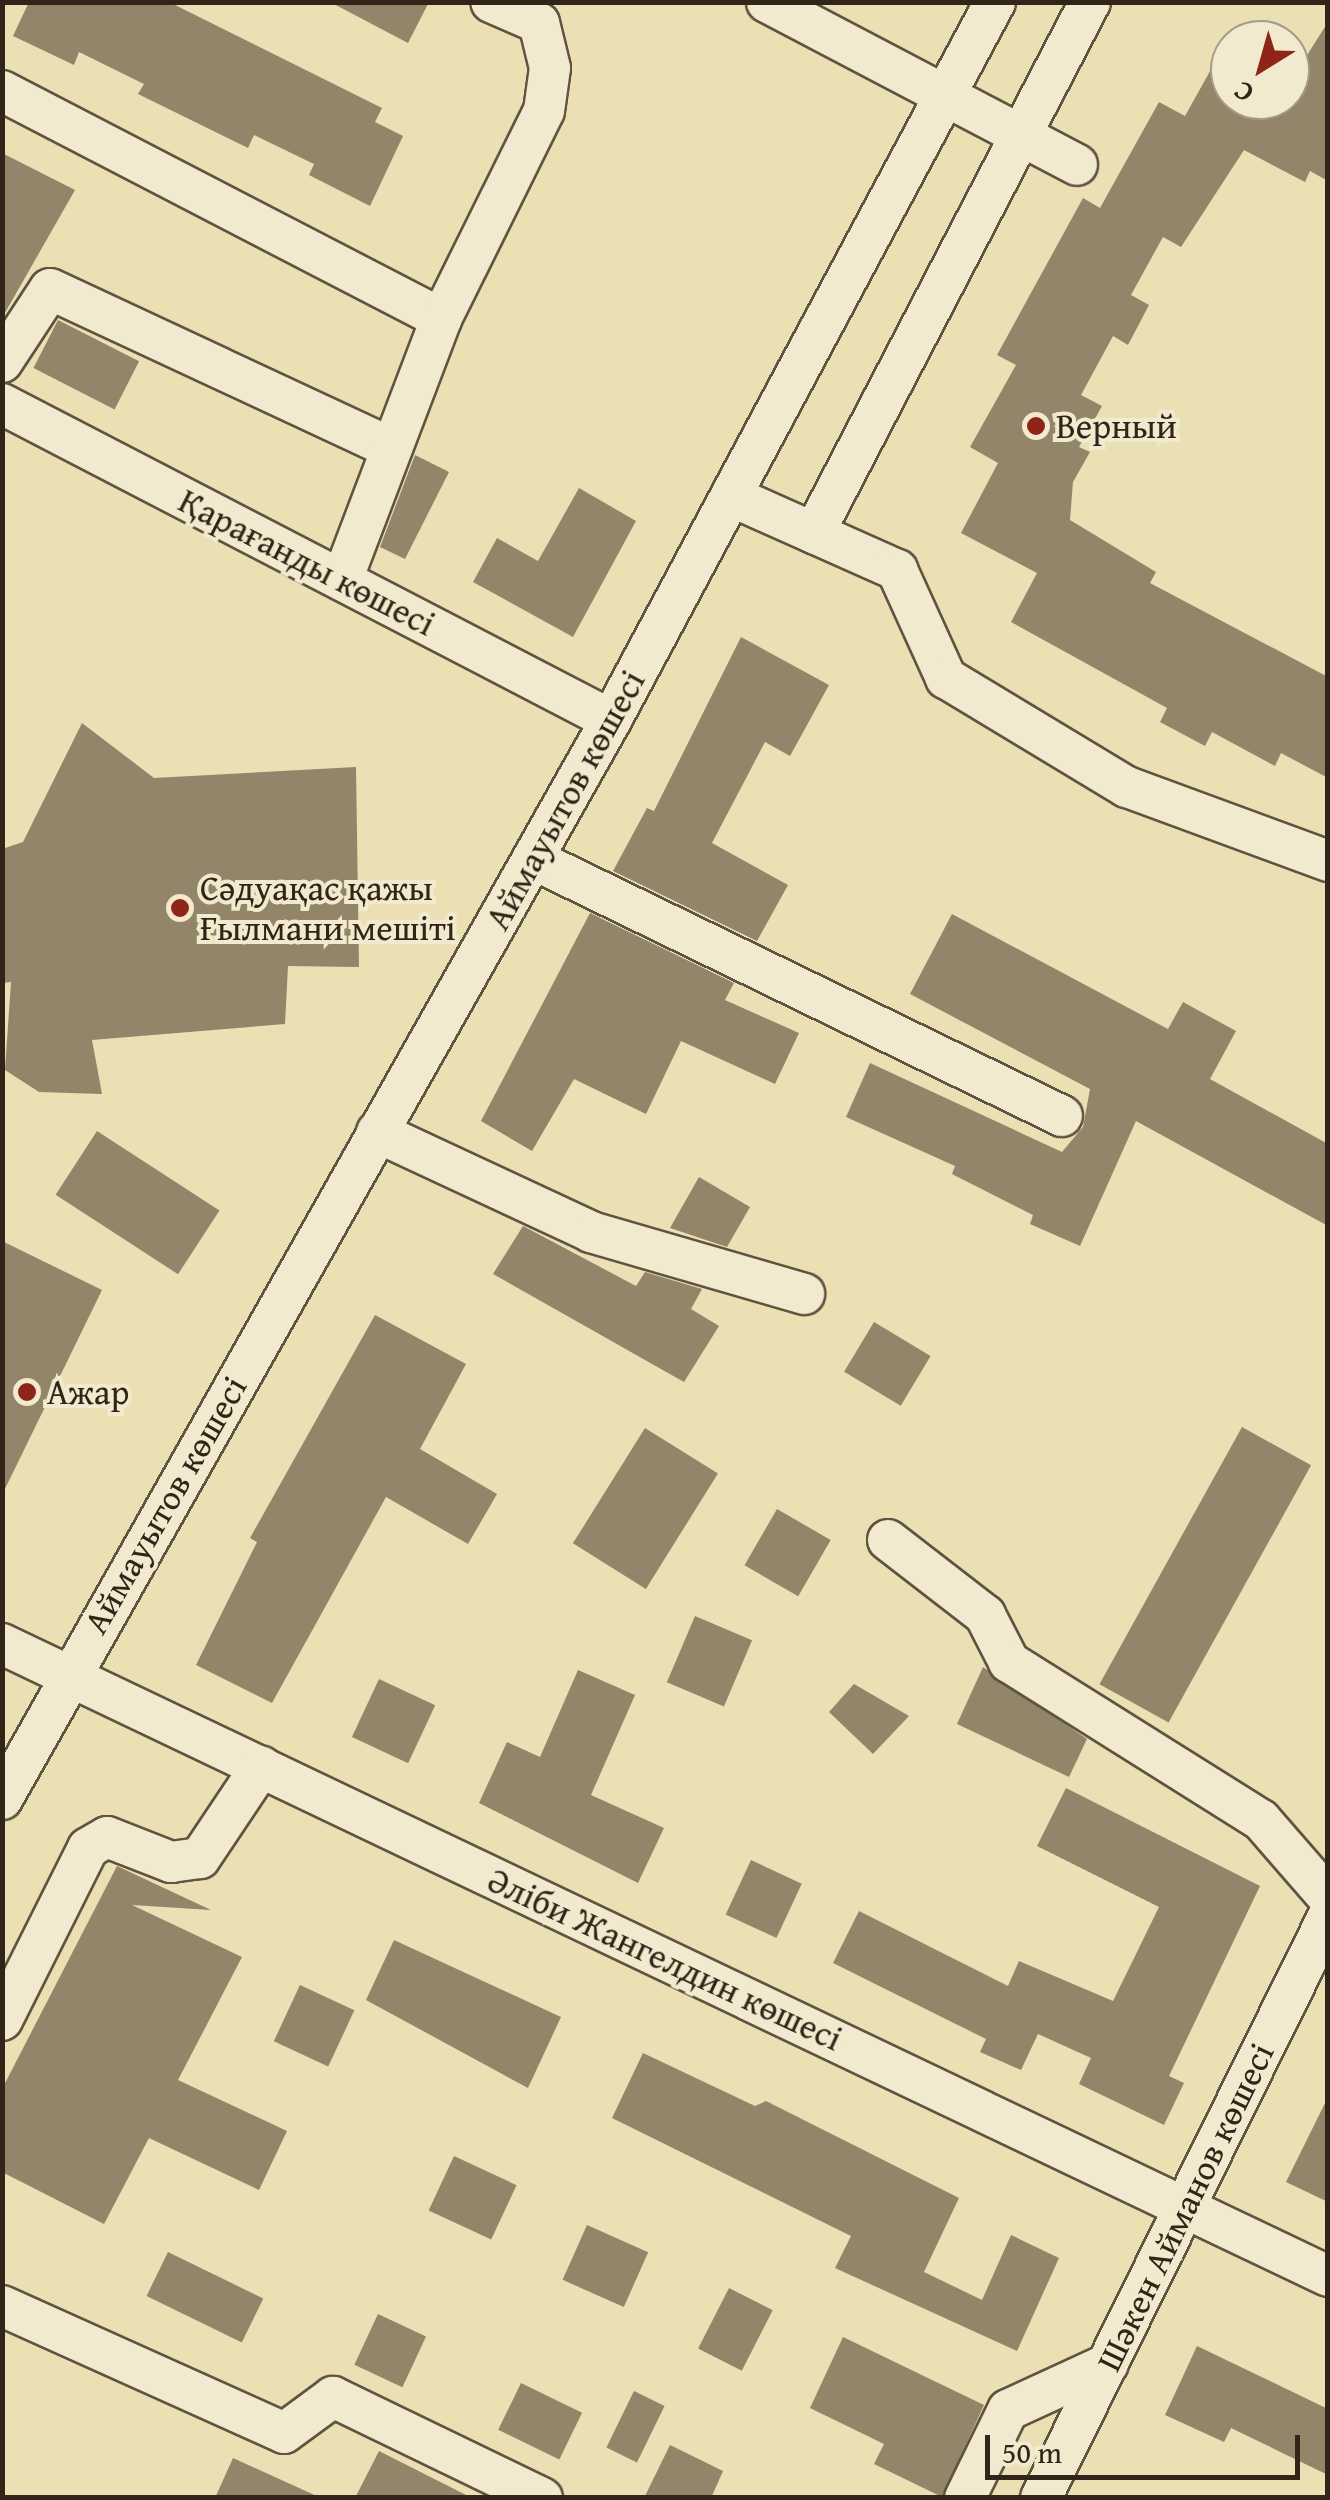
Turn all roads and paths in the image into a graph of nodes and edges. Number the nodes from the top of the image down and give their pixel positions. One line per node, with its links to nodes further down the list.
1 (491, 2): 9 (street)
2 (767, 2): 6 (street)
3 (995, 2): 6 (street, Аймауытов көшесі)
4 (1090, 2): 7 (street)
5 (2, 91): 9 (street)
6 (946, 95): 7 (street); 13 (street, Аймауытов көшесі)
7 (1022, 134): 8 (street); 14 (street)
8 (1077, 164)
9 (441, 319): 12 (street)
10 (2, 362): 12 (street)
11 (2, 404): 15 (street, Қарағанды көшесі)
12 (391, 448): 15 (street)
13 (731, 496): 14 (street); 16 (street, Аймауытов көшесі)
14 (814, 533): 18 (street)
15 (342, 580): 16 (street, Қарағанды көшесі)
16 (611, 720): 17 (street, Аймауытов көшесі)
17 (532, 859): 19 (street); 20 (street, Аймауытов көшесі)
18 (1328, 861)
19 (1062, 1116)
20 (377, 1132): 21 (street); 24 (street, Аймауытов көшесі)
21 (804, 1294)
22 (888, 1540): 27 (street)
23 (2, 1644): 24 (street, Әліби Жангелдин көшесі)
24 (68, 1675): 25 (street, Әліби Жангелдин көшесі); 26 (street, Аймауытов көшесі)
25 (261, 1766): 29 (street); 30 (street, Әліби Жангелдин көшесі)
26 (2, 1800)
27 (1328, 1897)
28 (1328, 1917): 30 (street, Шәкен Айманов көшесі)
29 (2, 2020)
30 (1188, 2208): 31 (street, Әліби Жангелдин көшесі); 33 (street, Шәкен Айманов көшесі)
31 (1328, 2276)
32 (2, 2306): 34 (street)
33 (1108, 2364): 35 (street); 36 (street, Шәкен Айманов көшесі)
34 (542, 2498)
35 (966, 2498)
36 (1041, 2498)

